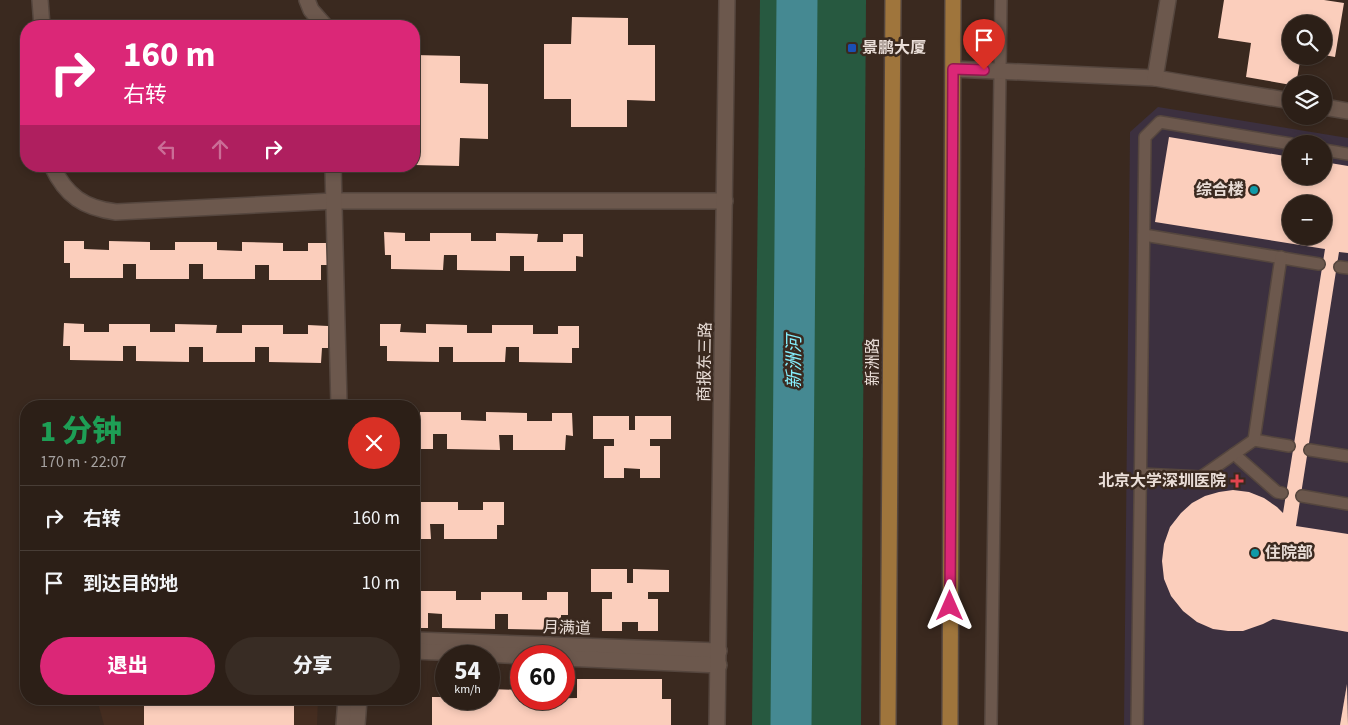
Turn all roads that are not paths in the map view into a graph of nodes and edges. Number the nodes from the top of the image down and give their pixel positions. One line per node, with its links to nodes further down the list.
1 (40, 0): 8 (street)
2 (306, 0): 9 (street)
3 (727, 0): 22 (street, 商报东三路)
4 (893, 0): 46 (main road, 新洲路)
5 (953, 0): 10 (main road)
6 (1002, 0): 11 (lane)
7 (1168, 0): 12 (street)
8 (42, 20)
9 (319, 20)
10 (953, 69): 11 (street); 47 (main road)
11 (1000, 71): 12 (street); 48 (lane)
12 (1155, 78): 13 (street)
13 (1282, 99)
14 (1332, 108): 15 (street)
15 (1348, 111)
16 (1282, 142): 23 (lane)
17 (1332, 151): 18 (lane)
18 (1348, 154)
19 (55, 172): 21 (street)
20 (333, 172): 21 (street)
21 (334, 201): 22 (street); 26 (street)
22 (725, 201): 40 (street, 商报东三路)
23 (1144, 235): 24 (lane); 32 (lane)
24 (1281, 257): 25 (lane); 27 (lane)
25 (1319, 264)
26 (339, 400)
27 (1254, 440): 28 (lane); 30 (lane)
28 (1289, 446)
29 (1310, 450): 31 (lane)
30 (1234, 454): 32 (lane); 33 (lane)
31 (1348, 456)
32 (1141, 474): 49 (lane)
33 (1282, 493)
34 (1302, 496): 35 (lane)
35 (1348, 504)
36 (420, 640): 40 (street, 月满道)
37 (420, 651): 38 (street)
38 (510, 655)
39 (575, 658): 40 (street, 月满道)
40 (719, 658): 45 (street, 商报东三路)
41 (346, 705): 43 (street)
42 (359, 705): 44 (street)
43 (344, 725)
44 (357, 725)
45 (717, 725)
46 (888, 725)
47 (950, 725)
48 (990, 725)
49 (1137, 725)

